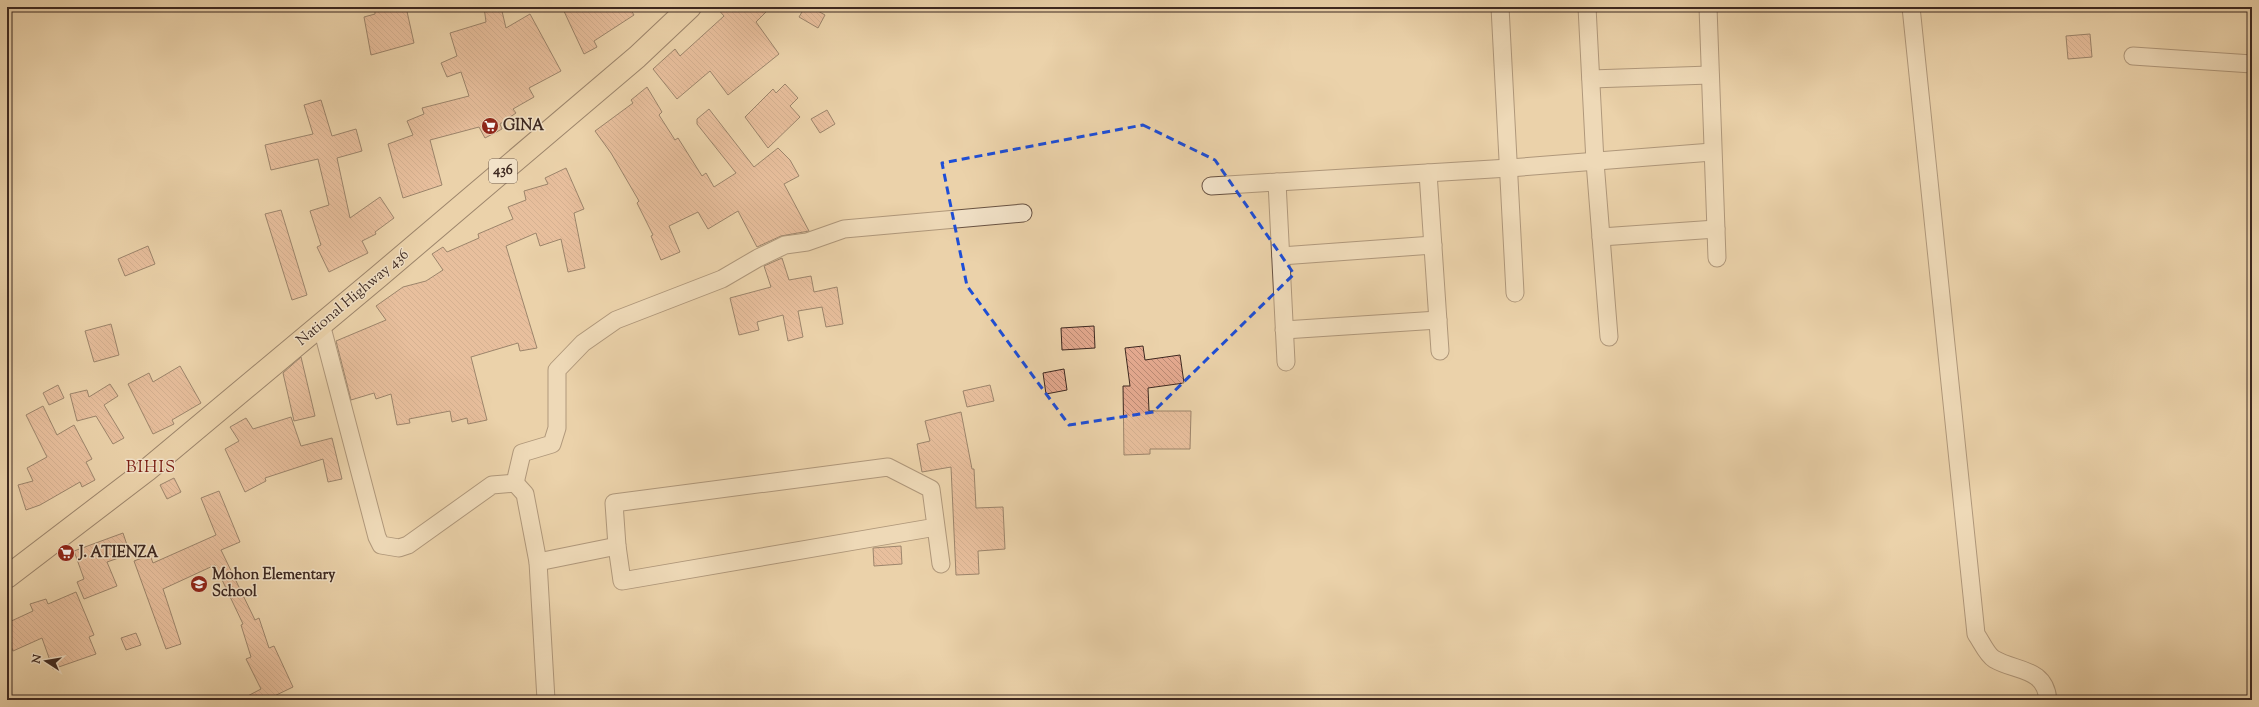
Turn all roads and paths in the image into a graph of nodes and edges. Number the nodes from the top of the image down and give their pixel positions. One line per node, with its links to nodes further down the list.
1 (690, 7): 24 (main road, National Highway 436 / 436)
2 (1500, 7): 12 (street)
3 (1587, 7): 9 (street)
4 (1708, 7): 8 (street)
5 (1911, 7): 36 (street)
6 (2133, 56): 7 (street)
7 (2252, 64)
8 (1710, 75): 9 (street); 10 (street)
9 (1591, 79): 11 (street)
10 (1712, 152): 11 (street); 17 (street)
11 (1595, 162): 12 (street); 18 (street)
12 (1509, 168): 13 (street); 22 (street)
13 (1428, 173): 14 (street); 19 (street)
14 (1277, 182): 15 (street); 20 (street)
15 (1211, 186)
16 (1023, 213): 29 (street)
17 (1716, 229): 18 (street); 21 (street)
18 (1601, 237): 26 (street)
19 (1433, 245): 20 (street); 23 (street)
20 (1281, 256): 25 (street)
21 (1717, 258)
22 (1515, 293)
23 (1438, 320): 25 (street); 27 (street)
24 (321, 324): 29 (street); 34 (main road, National Highway 436 / 436)
25 (1284, 330): 28 (street)
26 (1609, 337)
27 (1440, 351)
28 (1286, 362)
29 (515, 483): 32 (street)
30 (936, 527): 31 (street); 31 (street); 33 (street)
31 (617, 546): 32 (street)
32 (538, 562): 35 (street)
33 (941, 564)
34 (7, 577)
35 (546, 700)
36 (2048, 700)

